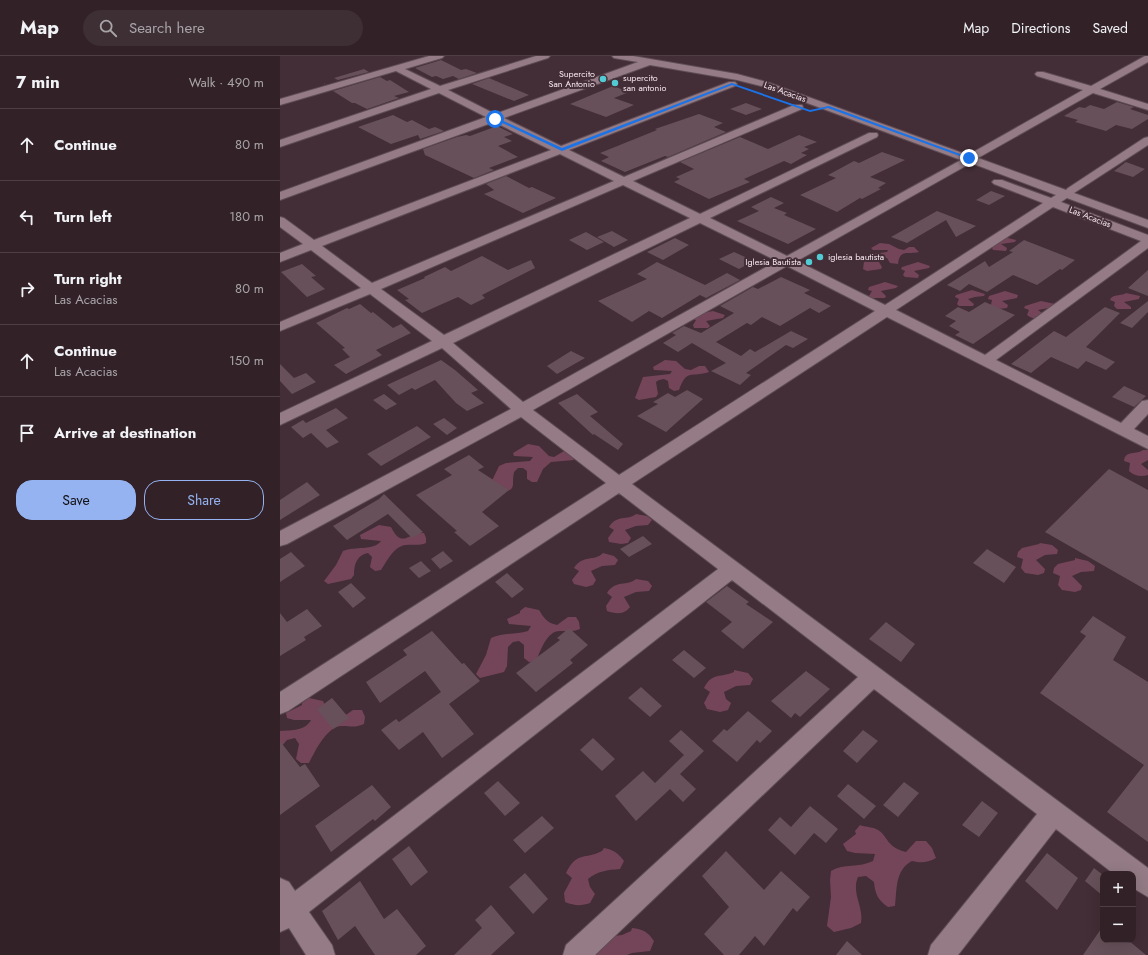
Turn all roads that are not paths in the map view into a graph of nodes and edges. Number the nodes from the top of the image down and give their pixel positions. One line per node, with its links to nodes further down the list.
1 (439, 56): 6 (street)
2 (545, 56): 10 (street)
3 (617, 56): 5 (street)
4 (1148, 58): 11 (street)
5 (651, 61): 7 (street); 16 (street)
6 (398, 69): 10 (street); 12 (street)
7 (694, 70): 9 (street, Las Acacias); 13 (street, Las Acacias)
8 (1040, 74): 11 (street)
9 (732, 84): 15 (street, Las Acacias); 20 (street)
10 (440, 90): 16 (street); 19 (street)
11 (1091, 90): 14 (street); 22 (street)
12 (280, 102)
13 (828, 107): 15 (street); 22 (street, Las Acacias)
14 (1148, 107)
15 (804, 109): 17 (street, Las Acacias); 27 (street)
16 (495, 119): 20 (street); 28 (street)
17 (873, 135): 21 (street, Las Acacias); 30 (street)
18 (1148, 140): 29 (street)
19 (280, 144)
20 (562, 150): 27 (street); 35 (street)
21 (916, 151)
22 (969, 158): 24 (street); 32 (street, Las Acacias)
23 (944, 162): 24 (street)
24 (958, 167): 25 (street); 37 (street)
25 (972, 172)
26 (987, 178): 29 (street, Las Acacias)
27 (624, 180): 30 (street); 38 (street)
28 (280, 196)
29 (1063, 196): 33 (street, Las Acacias); 39 (street)
30 (700, 218): 37 (street); 41 (street)
31 (280, 221): 35 (street)
32 (1148, 224)
33 (1148, 239)
34 (1148, 242): 42 (street)
35 (313, 245): 36 (street); 38 (street)
36 (280, 258)
37 (787, 261): 39 (street); 44 (street)
38 (371, 288): 40 (street); 41 (street)
39 (885, 310): 42 (street); 48 (street)
40 (280, 327)
41 (442, 341): 44 (street); 45 (street)
42 (986, 361): 46 (street)
43 (1148, 405): 46 (street)
44 (522, 410): 48 (street); 49 (street)
45 (280, 420)
46 (1122, 430): 47 (street)
47 (1148, 443)
48 (620, 484): 50 (street); 52 (street)
49 (280, 539)
50 (732, 569): 51 (street); 55 (street)
51 (873, 676): 53 (street); 57 (street)
52 (280, 704)
53 (1054, 812): 54 (street); 58 (street)
54 (1148, 884)
55 (284, 907): 56 (street)
56 (322, 955)
57 (576, 955)
58 (941, 955)

